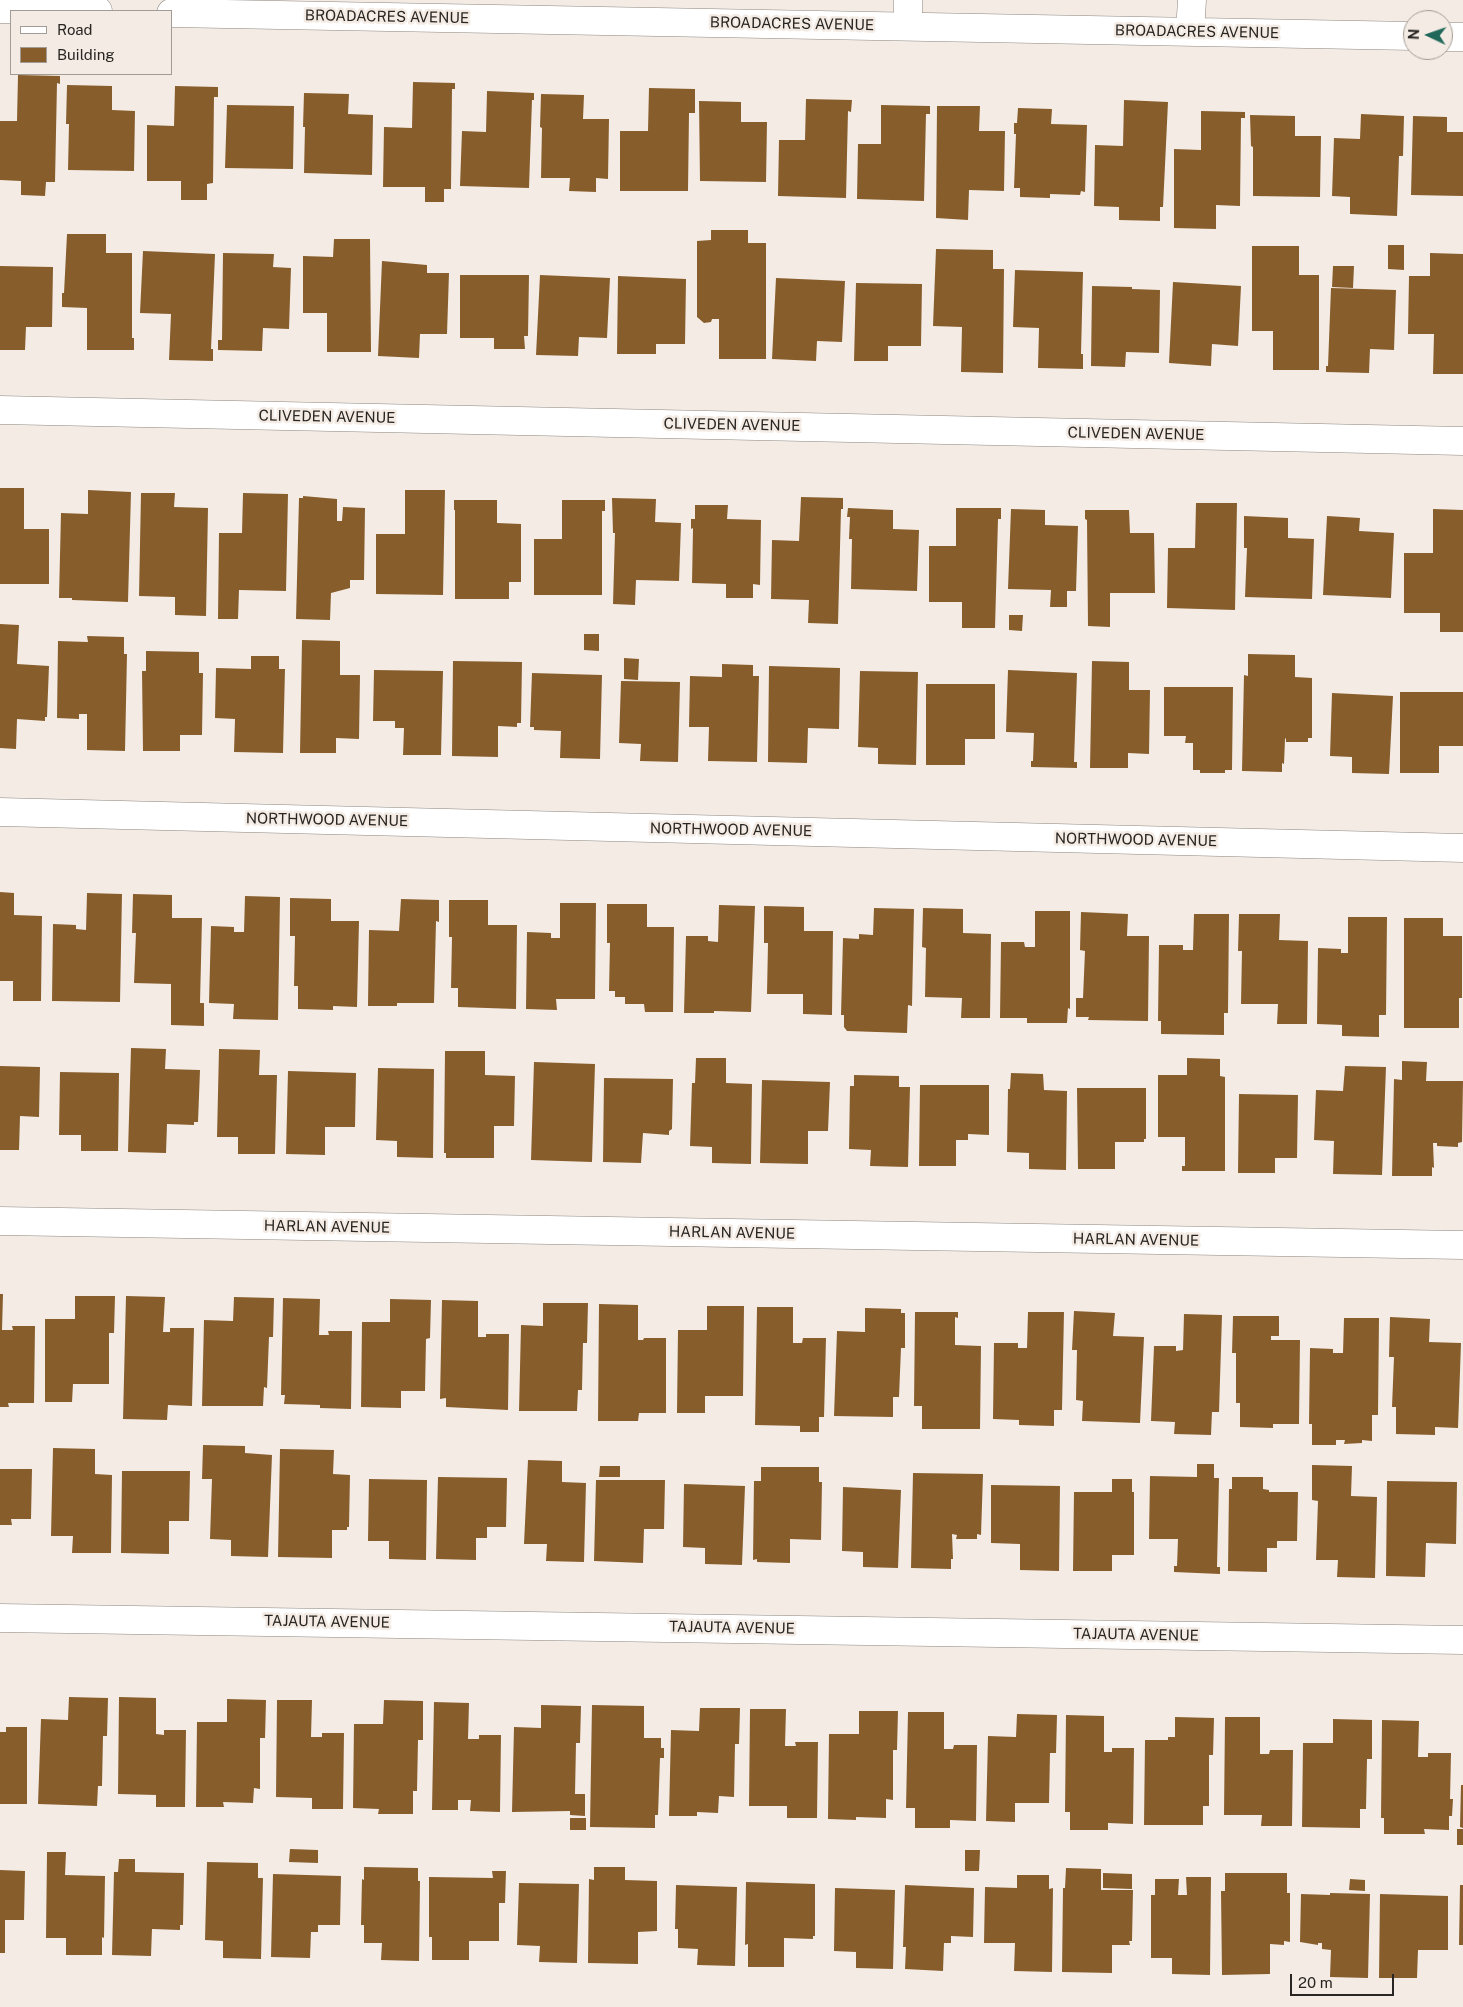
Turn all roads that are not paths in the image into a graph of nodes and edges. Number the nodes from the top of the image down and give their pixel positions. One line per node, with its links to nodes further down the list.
1 (1192, 0): 6 (street)
2 (0, 9): 3 (street)
3 (49, 10)
4 (172, 13): 5 (street, BROADACRES AVENUE)
5 (908, 13): 6 (street, BROADACRES AVENUE)
6 (1190, 32): 7 (street, BROADACRES AVENUE)
7 (1403, 36)
8 (0, 410): 9 (street, CLIVEDEN AVENUE)
9 (1463, 441)
10 (0, 812): 11 (street, NORTHWOOD AVENUE)
11 (1463, 848)
12 (0, 1222): 13 (street, HARLAN AVENUE)
13 (1463, 1245)
14 (0, 1618): 15 (street, TAJAUTA AVENUE)
15 (1463, 1640)

